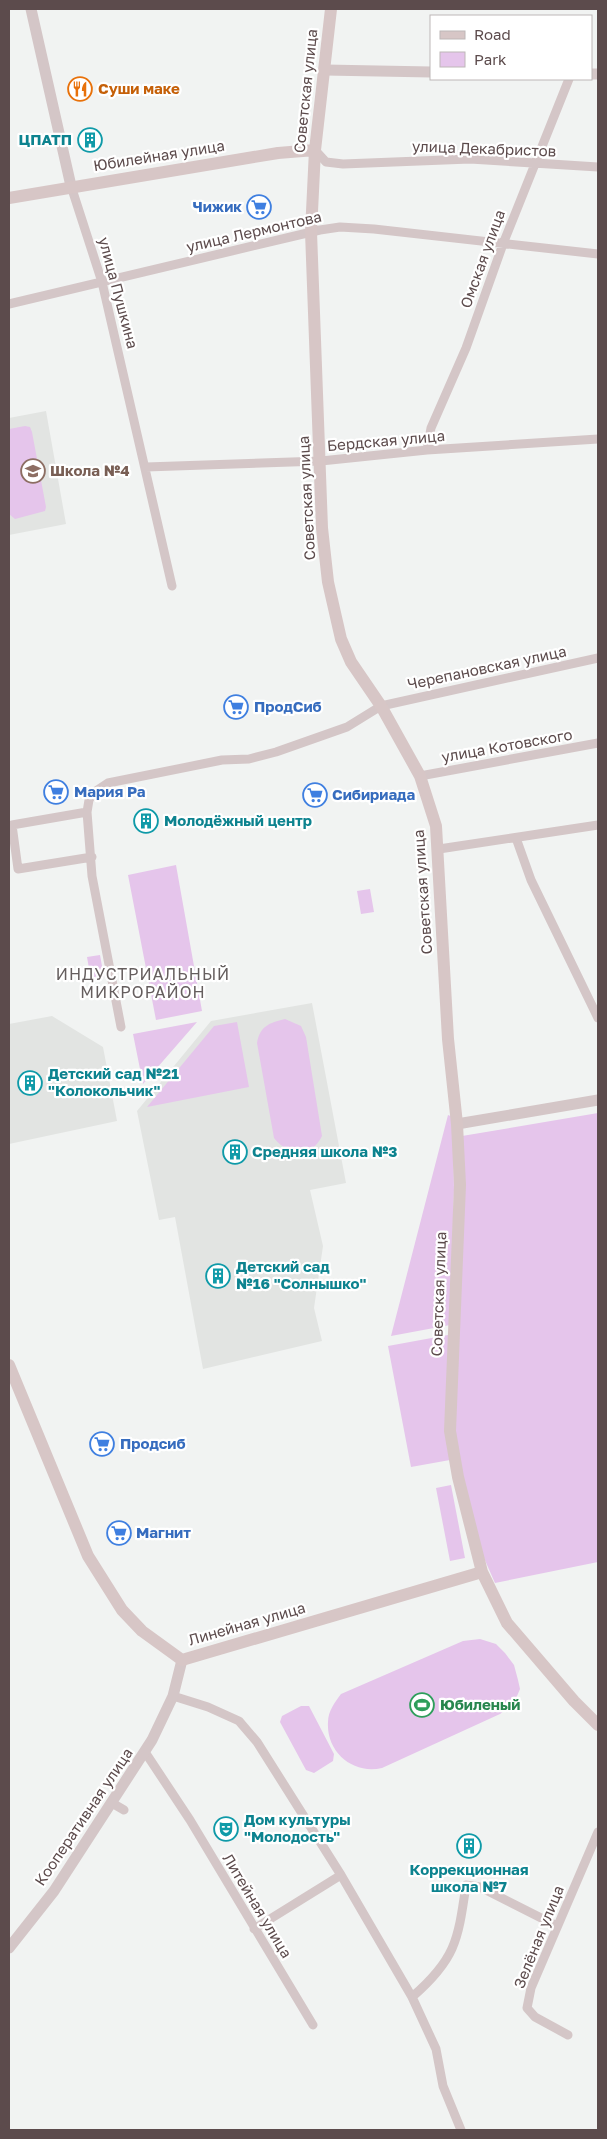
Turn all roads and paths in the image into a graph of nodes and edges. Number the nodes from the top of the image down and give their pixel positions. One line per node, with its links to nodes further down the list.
1 (31, 9): 9 (street, улица Пушкина)
2 (331, 9): 3 (main road, Советская улица)
3 (325, 70): 4 (street); 6 (main road, Советская улица)
4 (430, 72)
5 (569, 80): 7 (street, Омская улица)
6 (316, 150): 7 (street, улица Декабристов); 9 (main road, Юбилейная улица); 11 (main road, Советская улица)
7 (534, 165): 8 (street, улица Декабристов); 12 (street, Омская улица)
8 (598, 167)
9 (72, 186): 10 (main road, Юбилейная улица); 14 (street, улица Пушкина)
10 (9, 198)
11 (311, 232): 12 (street, улица Лермонтова); 14 (street, улица Лермонтова); 18 (main road, Советская улица)
12 (503, 244): 13 (street, улица Лермонтова); 17 (street, Омская улица)
13 (598, 254)
14 (102, 282): 15 (street, улица Лермонтова); 19 (street, улица Пушкина)
15 (9, 304)
16 (598, 440): 17 (street, Бердская улица)
17 (428, 450): 18 (street, Бердская улица)
18 (320, 461): 19 (street, Бердская улица); 22 (main road, Советская улица)
19 (146, 467): 20 (street, улица Пушкина)
20 (172, 586)
21 (598, 658): 22 (street, Черепановская улица)
22 (382, 706): 24 (main road, Советская улица); 25 (street, Черепановская улица)
23 (598, 743): 24 (street, улица Котовского)
24 (420, 776): 28 (main road, Советская улица)
25 (87, 812): 29 (street); 30 (street)
26 (598, 825): 27 (street)
27 (516, 838): 28 (street); 32 (street)
28 (438, 849): 35 (main road, Советская улица)
29 (92, 857): 30 (street); 33 (street)
30 (18, 869): 31 (street)
31 (9, 871)
32 (598, 1018)
33 (120, 1028)
34 (598, 1100): 35 (street)
35 (457, 1124): 37 (main road, Советская улица)
36 (9, 1366): 38 (main road, Линейная улица)
37 (482, 1572): 38 (main road, Линейная улица); 40 (main road, Советская улица)
38 (182, 1660): 39 (street, Кооперативная улица)
39 (173, 1696): 41 (street, Кооперативная улица); 45 (street)
40 (598, 1725)
41 (145, 1752): 42 (street, Кооперативная улица); 47 (street, Литейная улица)
42 (112, 1803): 43 (street); 48 (street, Кооперативная улица)
43 (124, 1810)
44 (598, 1832): 46 (street, Зелёная улица)
45 (341, 1875): 47 (street); 49 (street)
46 (557, 1926): 49 (street); 51 (street, Зелёная улица)
47 (254, 1929): 50 (street, Литейная улица)
48 (9, 1948)
49 (412, 1997): 52 (street)
50 (313, 2025)
51 (568, 2035)
52 (461, 2130)

